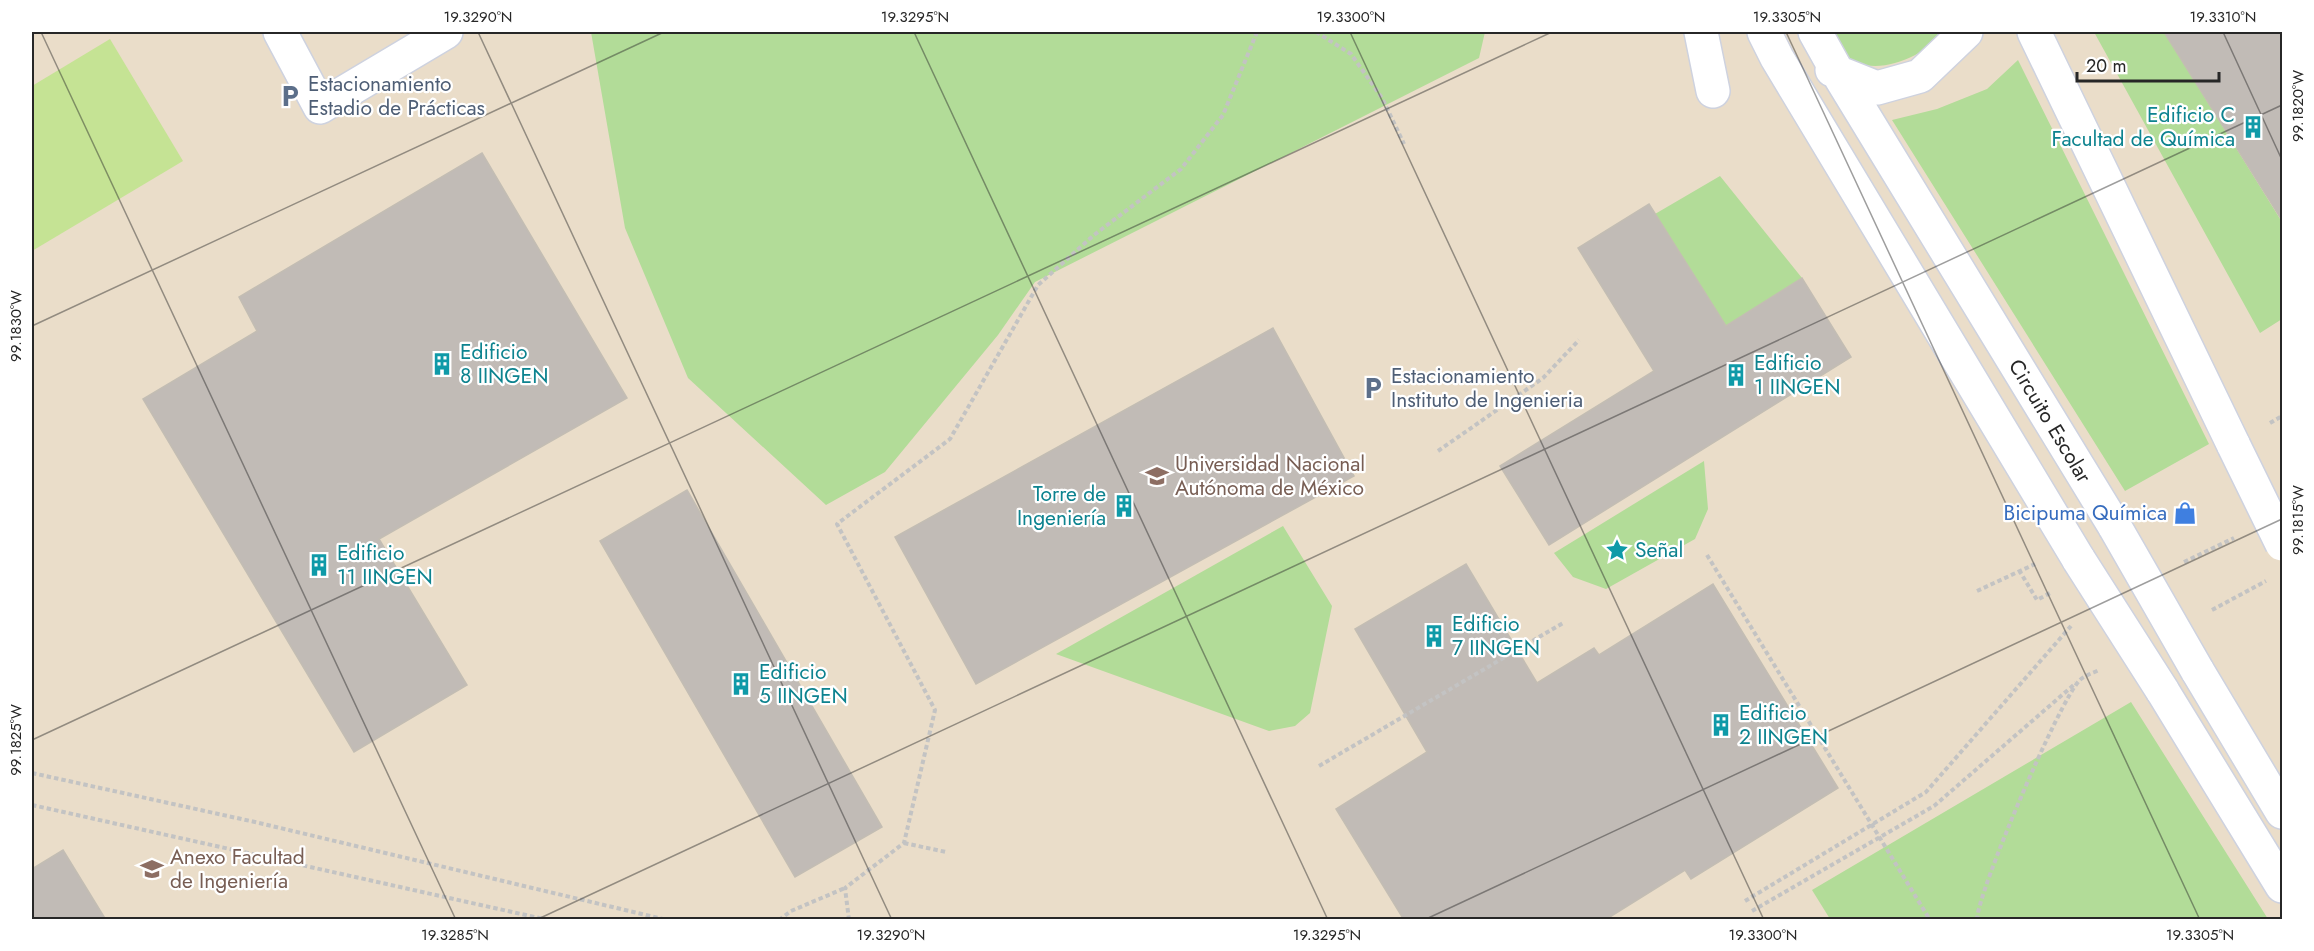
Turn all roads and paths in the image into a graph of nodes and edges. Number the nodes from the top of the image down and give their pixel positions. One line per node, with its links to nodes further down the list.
1 (280, 32): 2 (street)
2 (446, 32)
3 (1257, 32): 32 (path)
4 (1316, 32): 13 (path)
5 (1701, 32): 12 (street)
6 (1764, 32): 34 (street, bridge)
7 (1769, 32): 11 (street)
8 (1815, 32): 11 (street, Circuito Escolar)
9 (1966, 32): 11 (street)
10 (2034, 32): 16 (street, bridge)
11 (1839, 75): 29 (street, Circuito Escolar, bridge)
12 (1713, 91)
13 (1404, 144)
14 (1580, 340): 15 (path)
15 (1438, 451)
16 (2283, 544)
17 (1707, 555): 30 (path)
18 (2029, 568): 20 (path)
19 (2272, 578): 21 (path)
20 (1977, 591)
21 (2202, 615)
22 (1563, 623): 26 (path)
23 (2071, 626): 30 (path)
24 (2109, 664): 25 (path)
25 (2079, 680): 31 (path); 43 (path)
26 (1319, 766)
27 (32, 773): 39 (path)
28 (32, 805): 38 (path)
29 (2283, 812)
30 (1873, 823): 31 (path); 36 (path)
31 (1881, 836): 37 (path); 42 (path)
32 (904, 843): 33 (path); 35 (path)
33 (946, 852)
34 (2283, 885)
35 (846, 888): 40 (path); 41 (path)
36 (1745, 901)
37 (1752, 911)
38 (548, 920)
39 (667, 920)
40 (779, 920)
41 (849, 920)
42 (1930, 920)
43 (1977, 920)

